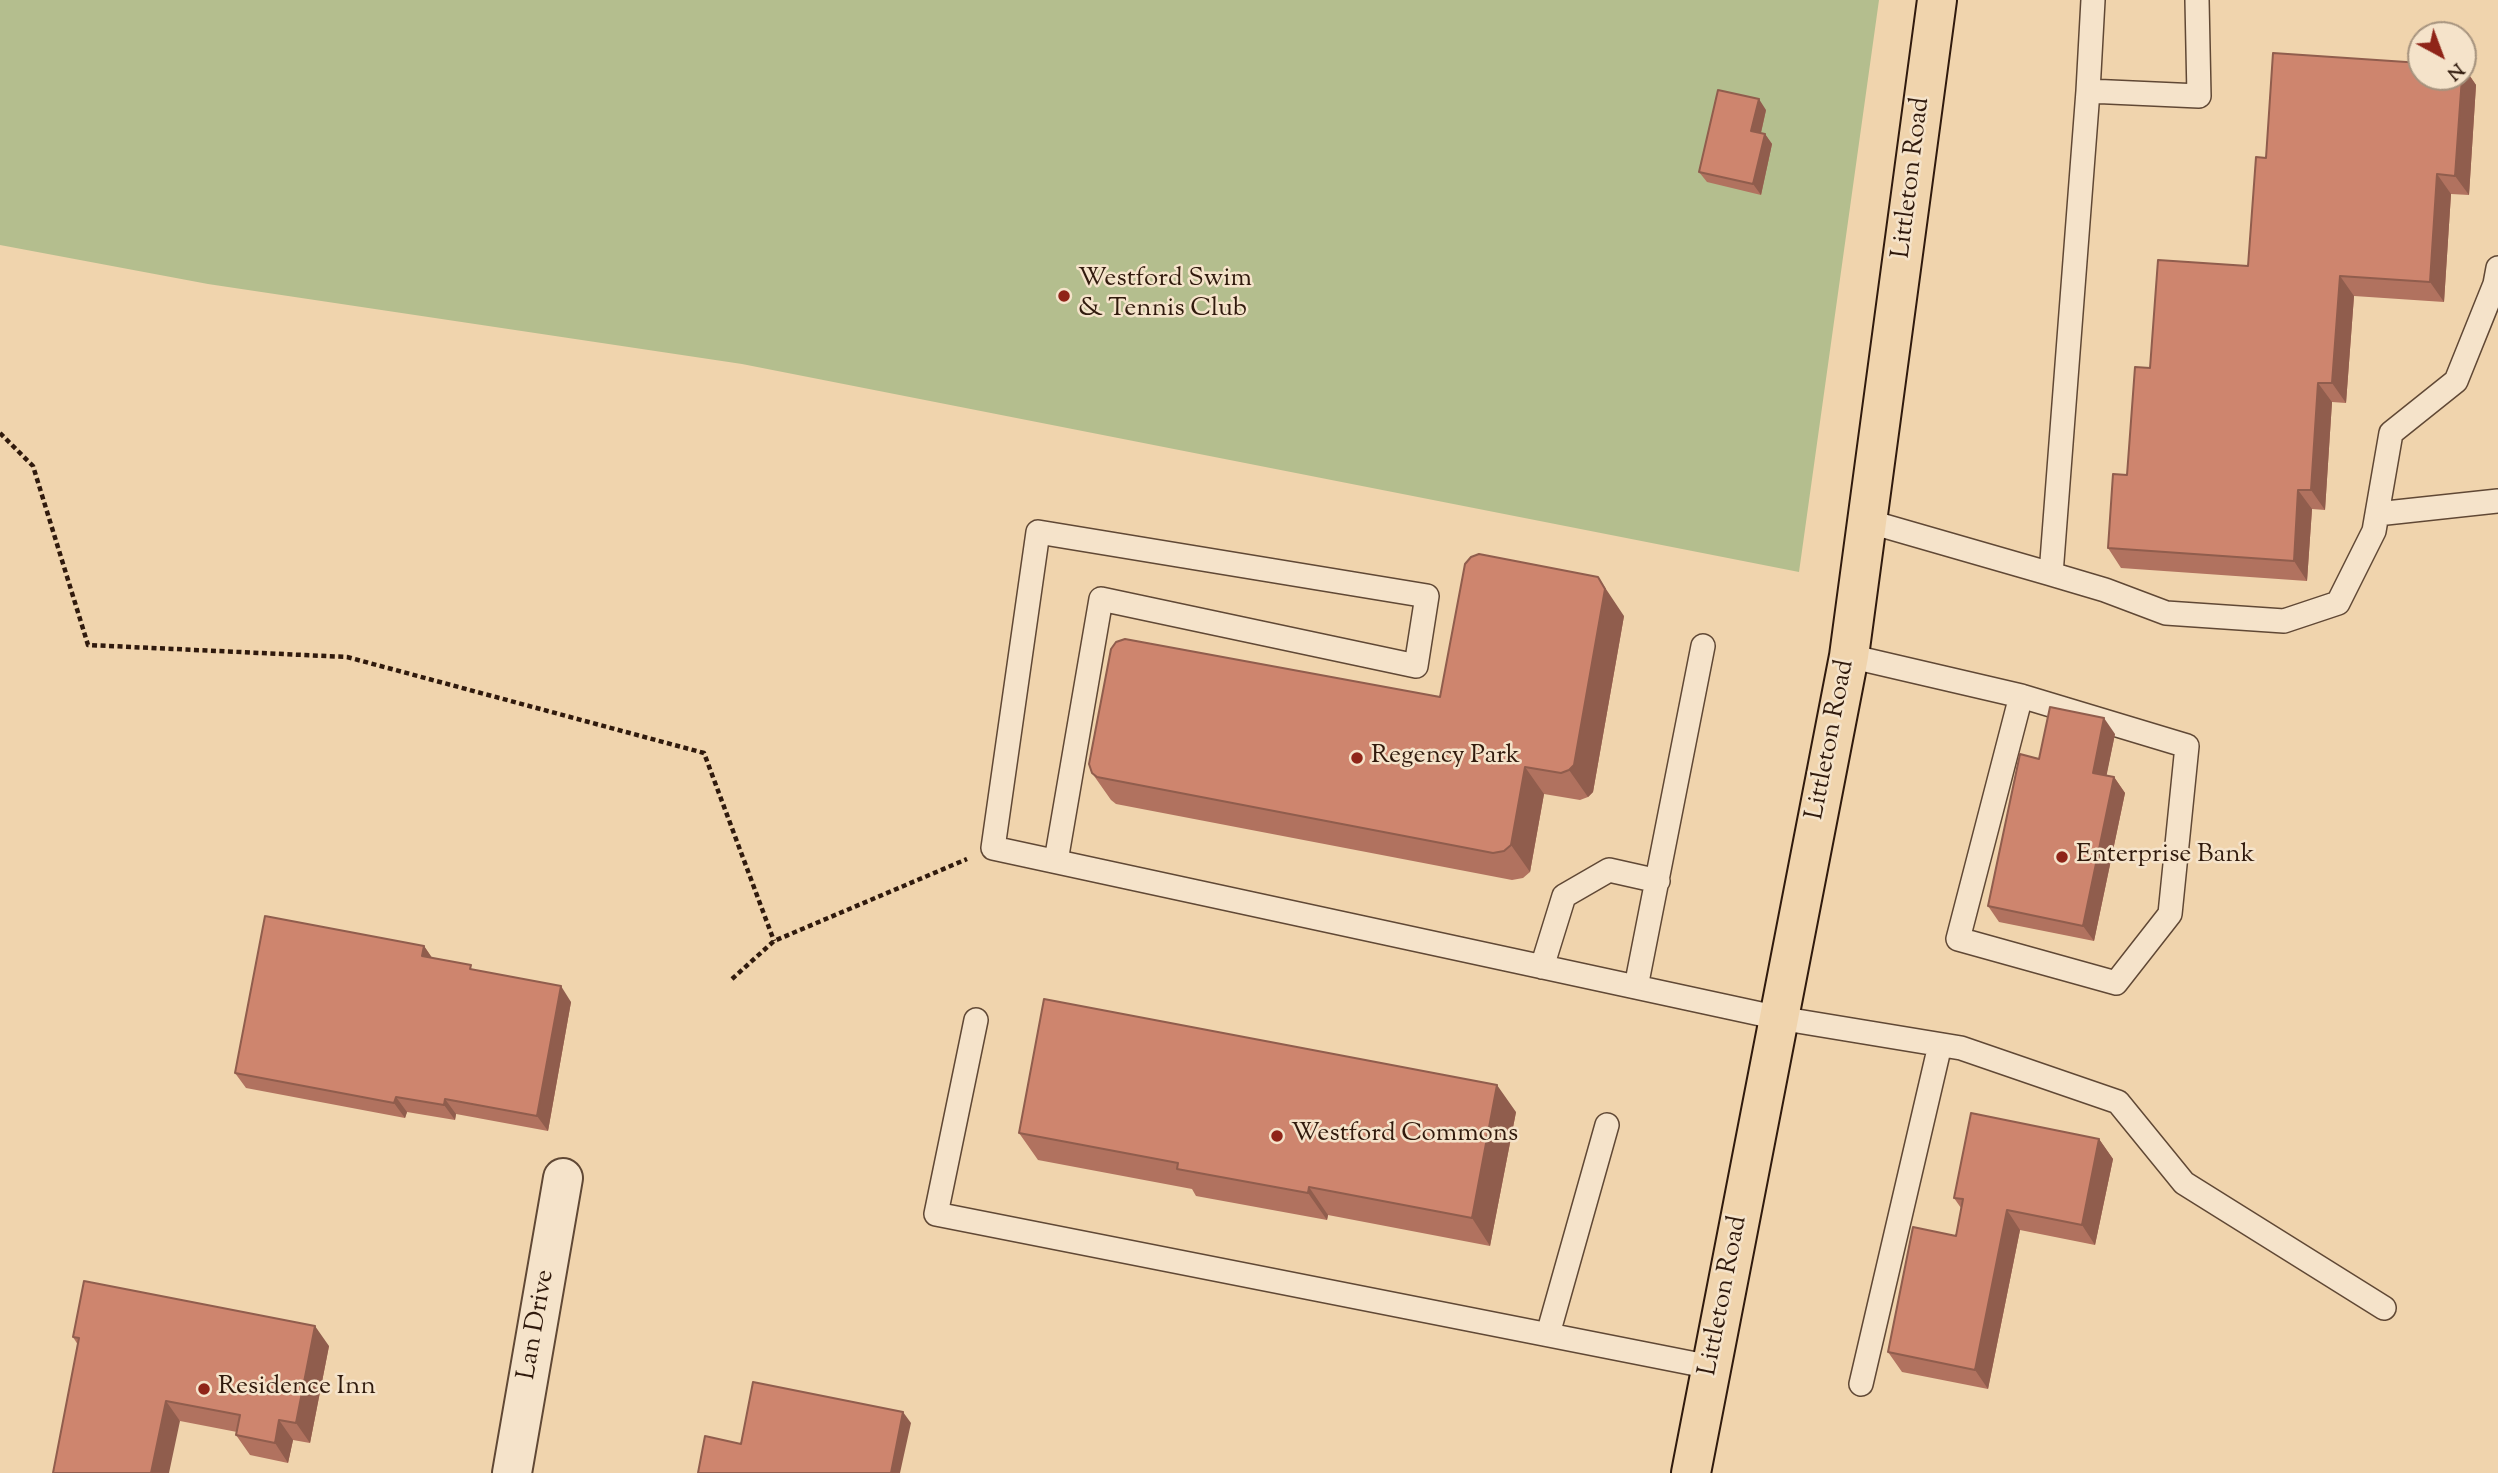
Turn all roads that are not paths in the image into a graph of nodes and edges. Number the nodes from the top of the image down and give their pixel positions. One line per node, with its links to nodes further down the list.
1 (1937, 0): 8 (main road, Littleton Road)
2 (2092, 0): 4 (lane)
3 (2197, 0): 4 (lane)
4 (2088, 91): 9 (lane)
5 (2498, 268): 7 (lane)
6 (2498, 500): 7 (lane)
7 (2376, 514): 9 (lane)
8 (1867, 521): 9 (lane); 11 (main road, Littleton Road)
9 (2051, 574)
10 (1703, 646): 14 (lane)
11 (1849, 656): 12 (lane); 17 (main road, Littleton Road)
12 (2021, 696): 12 (lane)
13 (1056, 861): 13 (lane); 15 (lane)
14 (1658, 881): 15 (lane); 16 (lane)
15 (1542, 967): 16 (lane)
16 (1636, 987): 17 (lane)
17 (1779, 1018): 19 (lane); 24 (main road, Littleton Road)
18 (975, 1020): 23 (lane)
19 (1940, 1045): 22 (lane); 25 (lane)
20 (1607, 1125): 23 (lane)
21 (564, 1178): 26 (street, Lan Drive)
22 (2384, 1308)
23 (1548, 1334): 24 (lane)
24 (1711, 1367): 27 (main road, Littleton Road)
25 (1861, 1384)
26 (512, 1473)
27 (1691, 1473)

